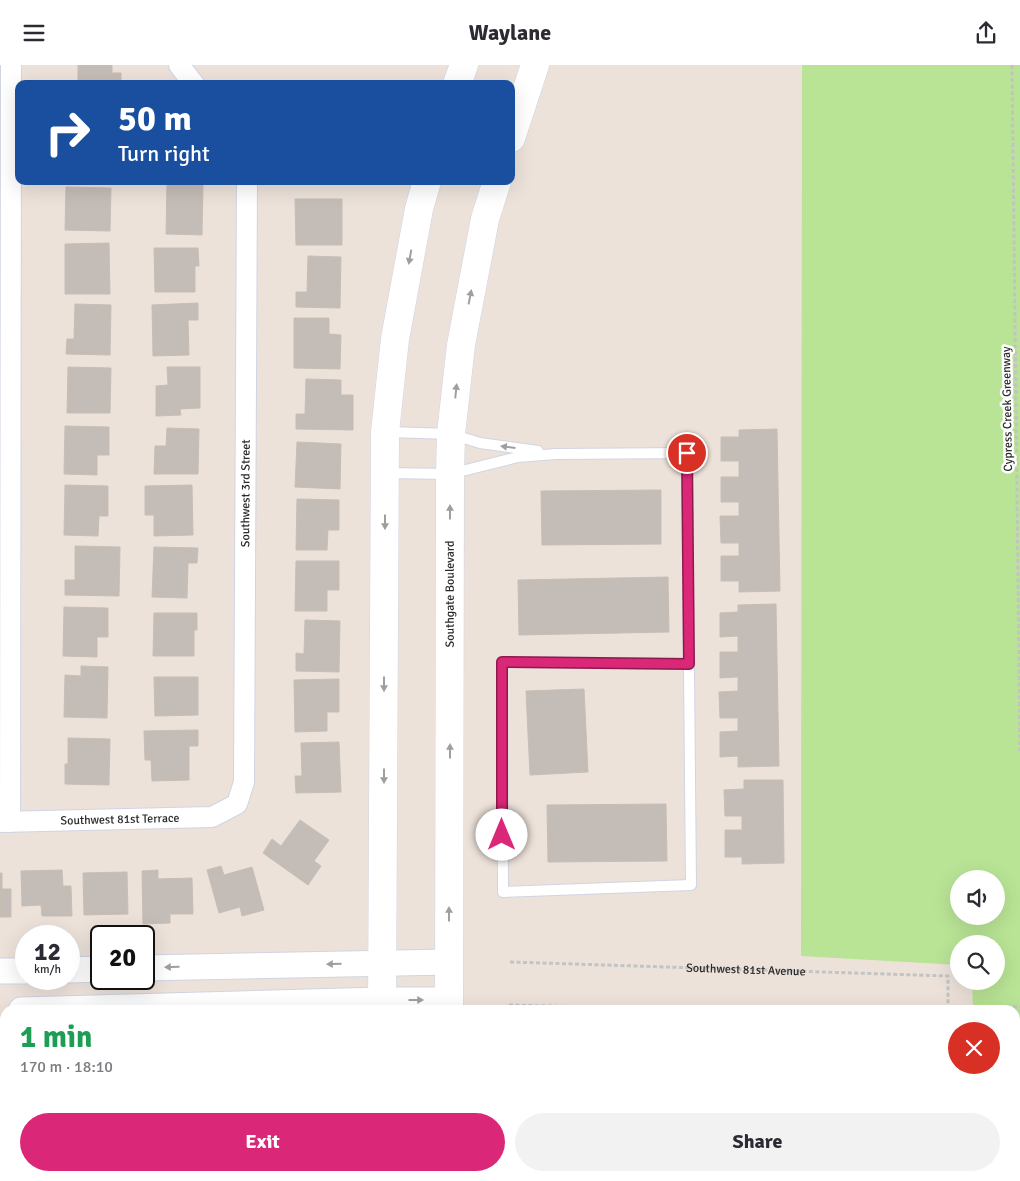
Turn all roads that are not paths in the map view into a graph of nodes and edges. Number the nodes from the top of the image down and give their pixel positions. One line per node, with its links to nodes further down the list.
1 (11, 65): 19 (street)
2 (179, 65): 5 (street)
3 (464, 65): 6 (main road)
4 (535, 65): 7 (main road)
5 (191, 80)
6 (458, 80)
7 (519, 91): 8 (main road)
8 (515, 114)
9 (247, 185): 18 (street, Southwest 3rd Street)
10 (426, 185): 12 (main road, one-way to 12)
11 (496, 185): 13 (main road, Southgate Boulevard, one-way to 11)
12 (385, 432): 13 (lane); 15 (main road)
13 (451, 434): 14 (lane, one-way to 13); 16 (main road, Southgate Boulevard)
14 (556, 454): 16 (lane); 17 (lane)
15 (385, 473): 16 (lane); 20 (main road, one-way to 20)
16 (450, 474): 21 (main road, Southgate Boulevard, one-way to 16)
17 (689, 664): 17 (lane)
18 (237, 804): 19 (street, Southwest 81st Terrace)
19 (5, 822)
20 (383, 962): 21 (street); 22 (street, one-way to 22); 25 (main road)
21 (449, 962): 26 (main road, Southgate Boulevard)
22 (155, 968)
23 (0, 971): 24 (street)
24 (15, 971)
25 (382, 1005): 26 (street, one-way to 26)
26 (449, 1005)

